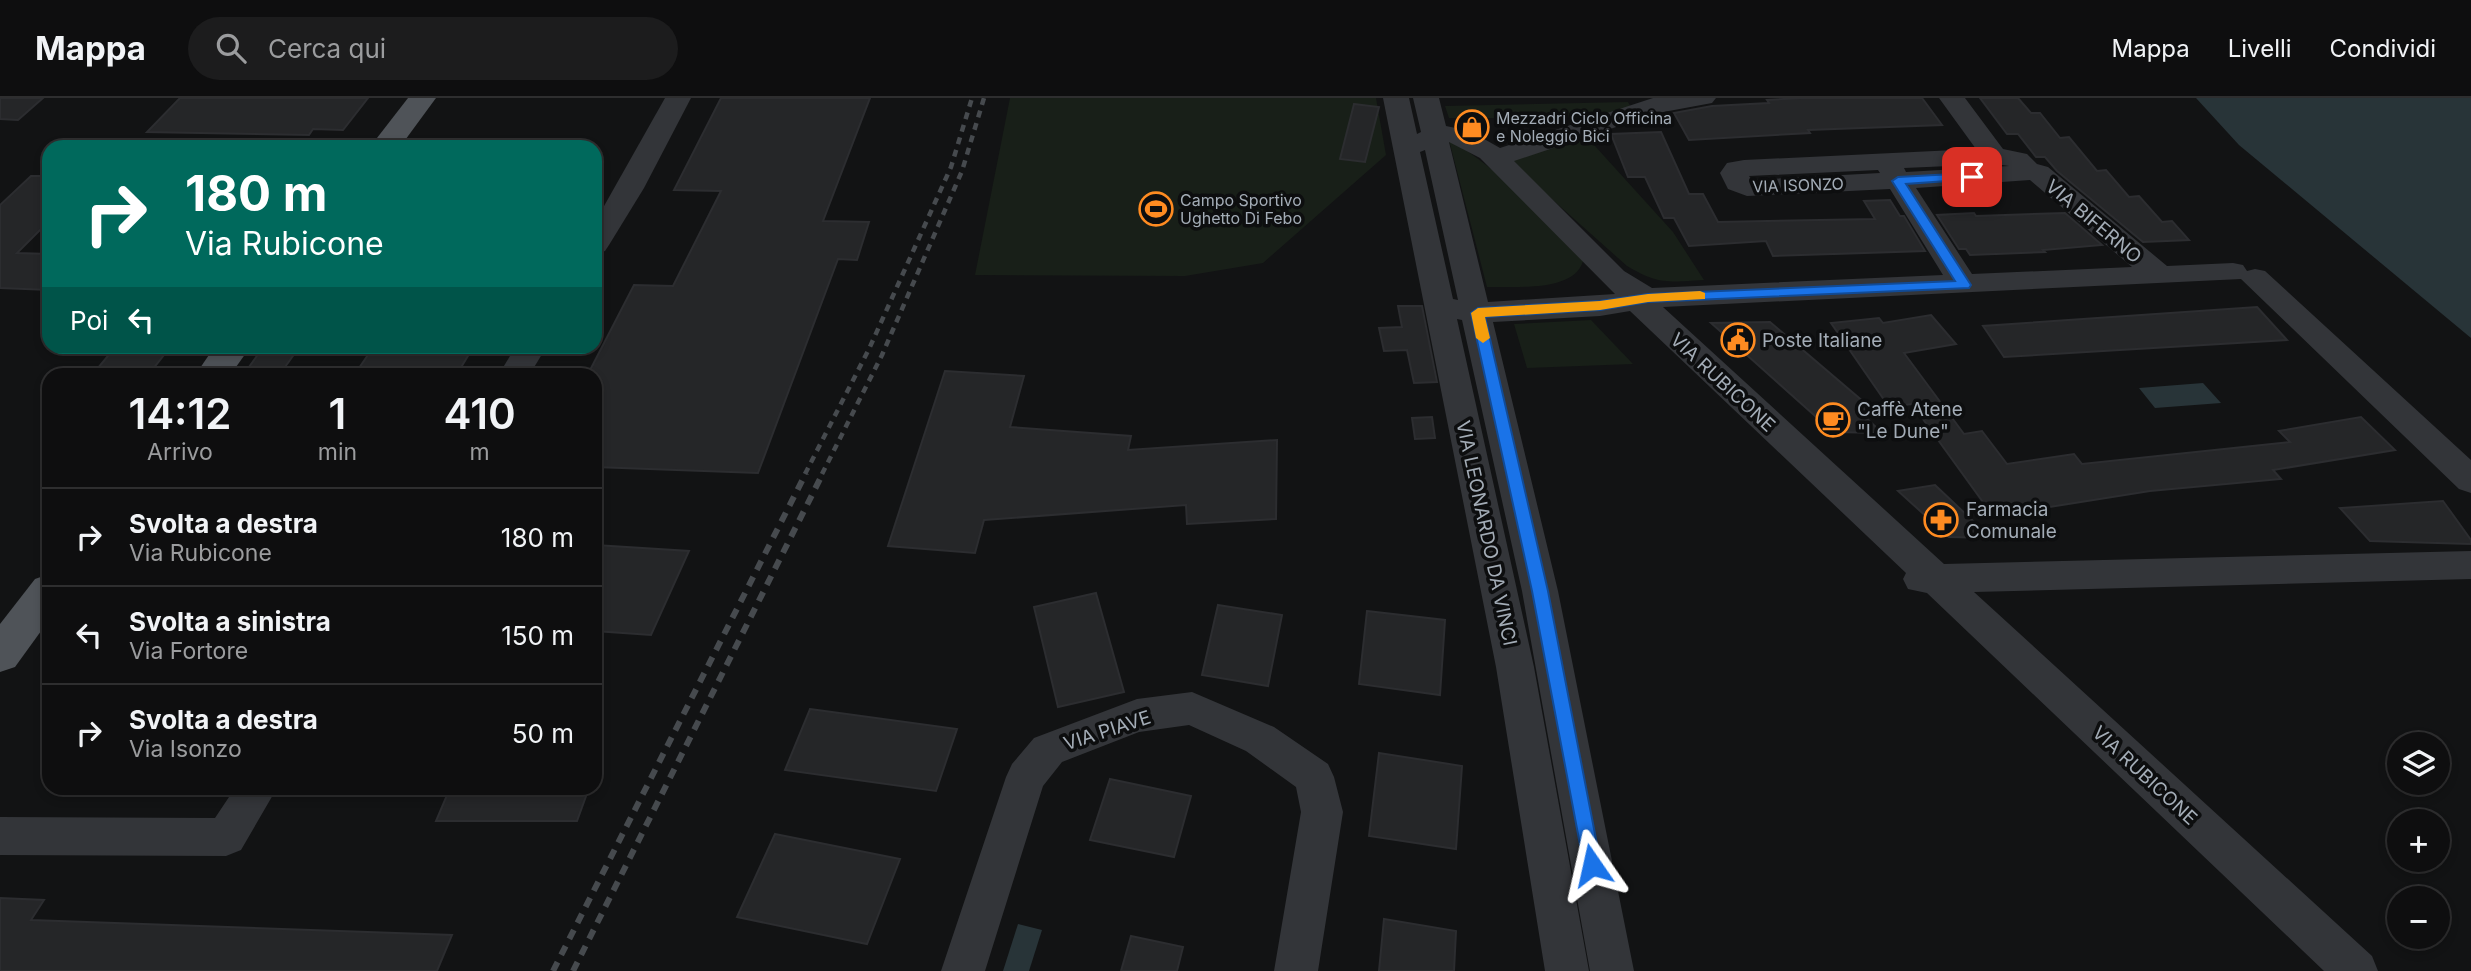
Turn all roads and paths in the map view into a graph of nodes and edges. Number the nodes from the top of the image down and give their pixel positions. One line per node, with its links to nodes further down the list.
1 (422, 98): 8 (main road)
2 (678, 98): 15 (street)
3 (1395, 98): 11 (street, VIA LEONARDO DA VINCI)
4 (1426, 98): 7 (street, VIA LEONARDO DA VINCI)
5 (1952, 98): 9 (street)
6 (1703, 99): 10 (street)
7 (1434, 134): 10 (street, VIA RUBICONE); 11 (street); 14 (street, VIA LEONARDO DA VINCI)
8 (390, 140)
9 (1995, 156): 12 (street); 13 (street)
10 (1497, 158): 16 (street, VIA RUBICONE)
11 (1408, 162): 14 (street); 22 (street, VIA LEONARDO DA VINCI)
12 (2027, 170): 13 (street); 17 (street, VIA BIFERNO)
13 (1892, 171): 18 (street)
14 (1445, 179): 21 (street, VIA LEONARDO DA VINCI)
15 (602, 234)
16 (1602, 266): 19 (street); 20 (street, VIA RUBICONE)
17 (2160, 275): 18 (street, VIA RUBICONE); 24 (street, VIA RUBICONE)
18 (1964, 285): 20 (street, VIA RUBICONE)
19 (1582, 289): 20 (street, VIA RUBICONE); 21 (street, VIA RUBICONE)
20 (1642, 299): 21 (street, VIA RUBICONE); 27 (street, VIA RUBICONE)
21 (1475, 302): 22 (street, VIA RUBICONE); 25 (street, VIA LEONARDO DA VINCI)
22 (1439, 303): 23 (street, VIA LEONARDO DA VINCI)
23 (1462, 414): 25 (street); 34 (street, VIA LEONARDO DA VINCI)
24 (2471, 480)
25 (1517, 487): 35 (street, VIA LEONARDO DA VINCI)
26 (2471, 565): 27 (street)
27 (1922, 579): 36 (street, VIA RUBICONE)
28 (42, 599): 29 (main road)
29 (0, 655)
30 (253, 795): 31 (street)
31 (0, 836)
32 (963, 971): 33 (street, VIA PIAVE)
33 (1296, 971)
34 (1567, 971)
35 (1612, 971)
36 (2356, 971)

